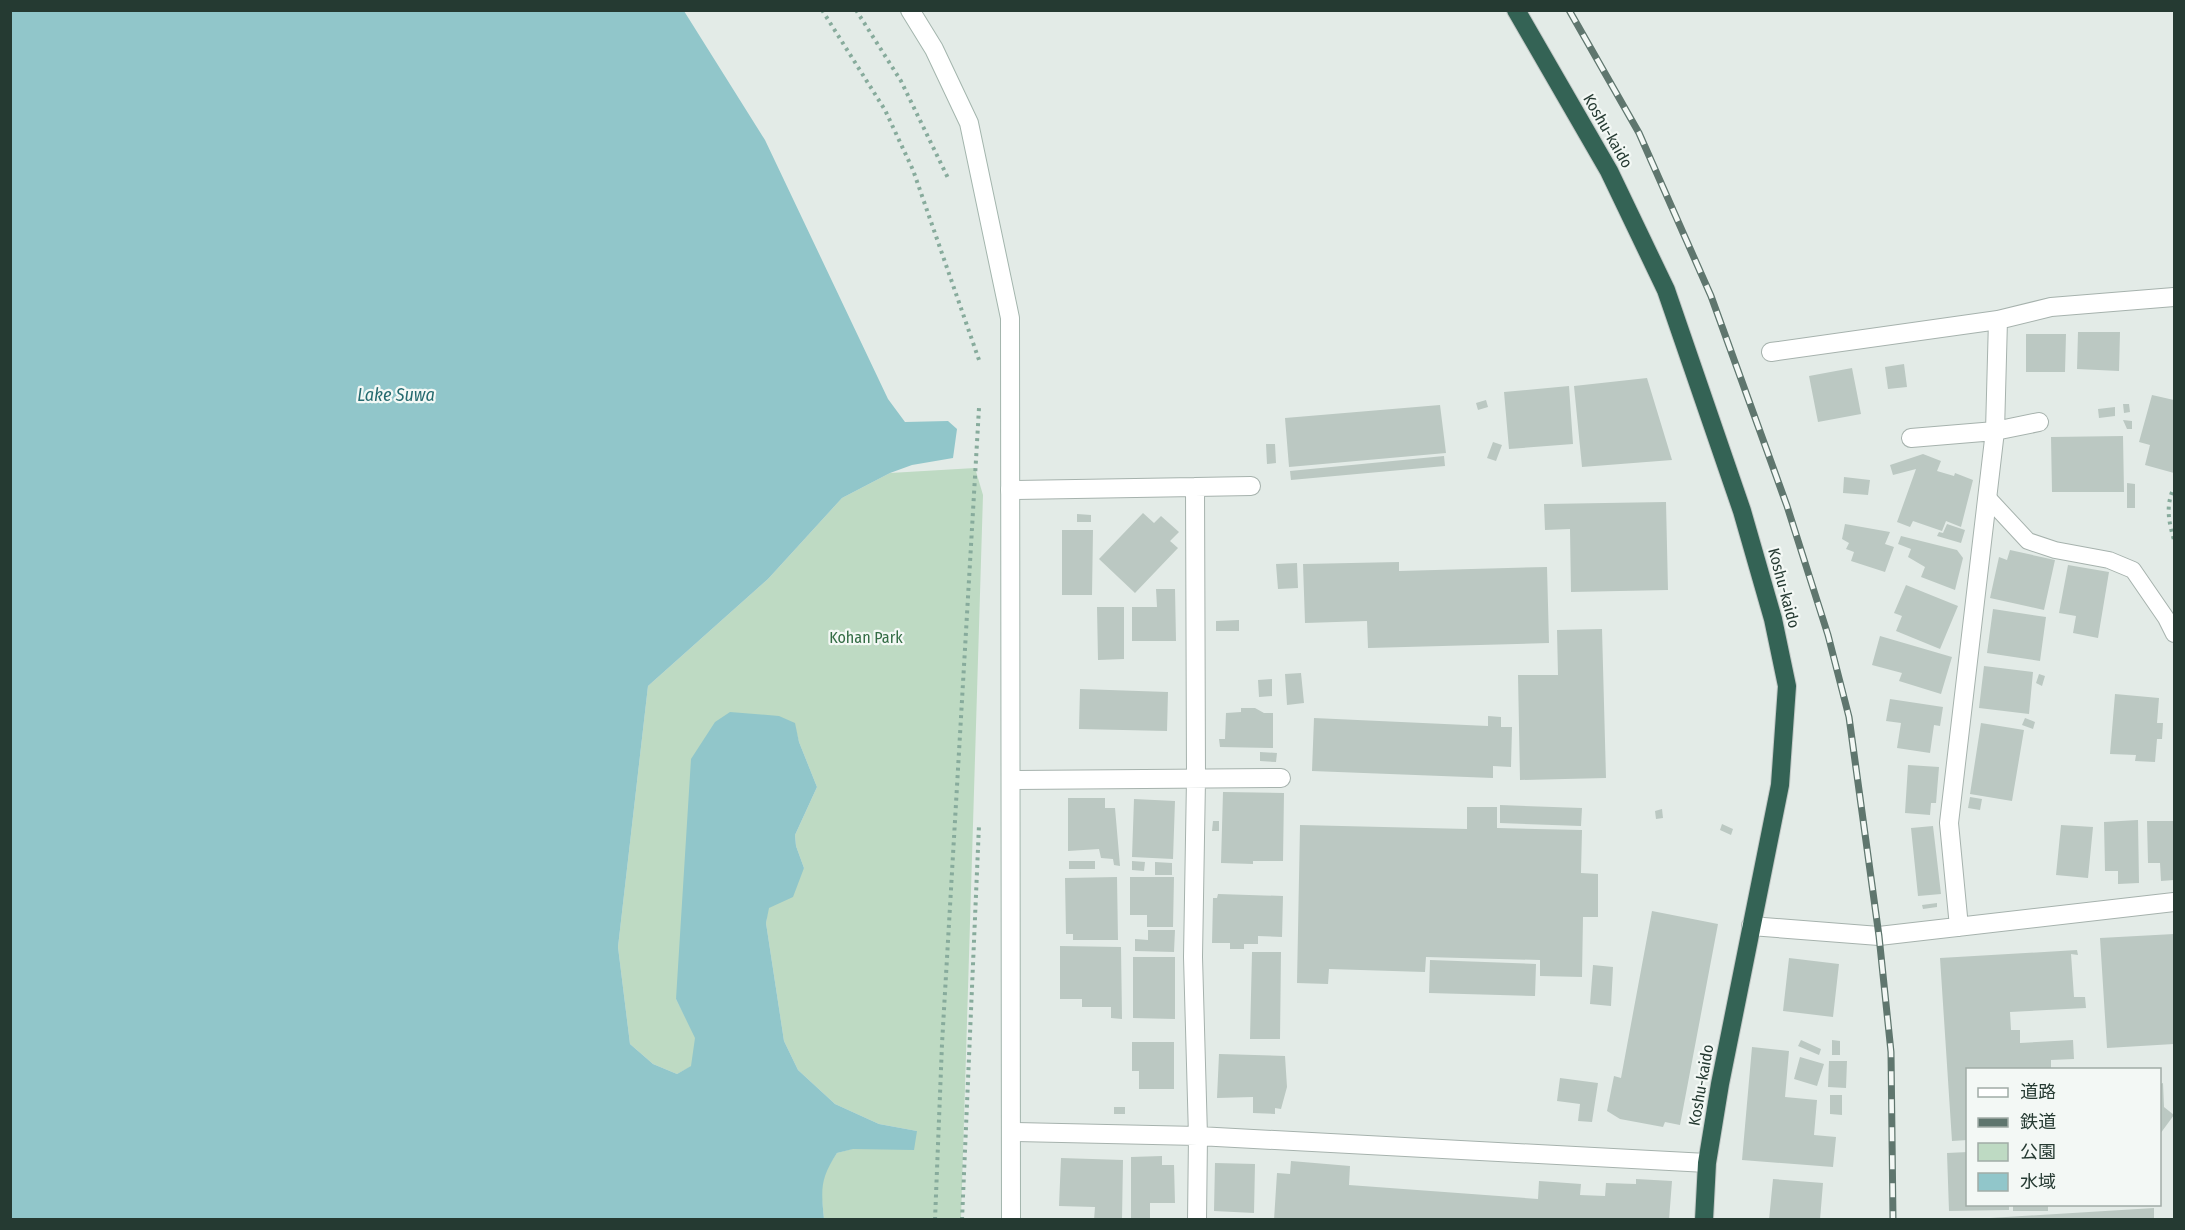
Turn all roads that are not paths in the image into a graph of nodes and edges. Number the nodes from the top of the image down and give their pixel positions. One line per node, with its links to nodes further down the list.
1 (910, 10): 11 (street)
2 (1516, 10): 18 (highway, Koshu-kaido)
3 (2175, 297): 4 (street)
4 (1998, 320): 5 (street); 7 (street)
5 (1771, 352)
6 (2039, 422): 7 (street)
7 (1995, 431): 8 (street); 12 (street)
8 (1911, 438)
9 (1251, 486): 10 (street)
10 (1195, 487): 11 (street); 15 (street)
11 (1010, 490): 16 (street)
12 (1987, 497): 13 (lane); 19 (street)
13 (2175, 634)
14 (1281, 778): 15 (street)
15 (1196, 779): 16 (street); 21 (street)
16 (1011, 780): 20 (street)
17 (2175, 902): 19 (street)
18 (1751, 926): 19 (street); 22 (highway, Koshu-kaido)
19 (1959, 927)
20 (1012, 1132): 21 (street); 23 (street)
21 (1198, 1136): 22 (street); 24 (street)
22 (1707, 1163): 25 (highway, Koshu-kaido)
23 (1011, 1220)
24 (1197, 1220)
25 (1704, 1220)

